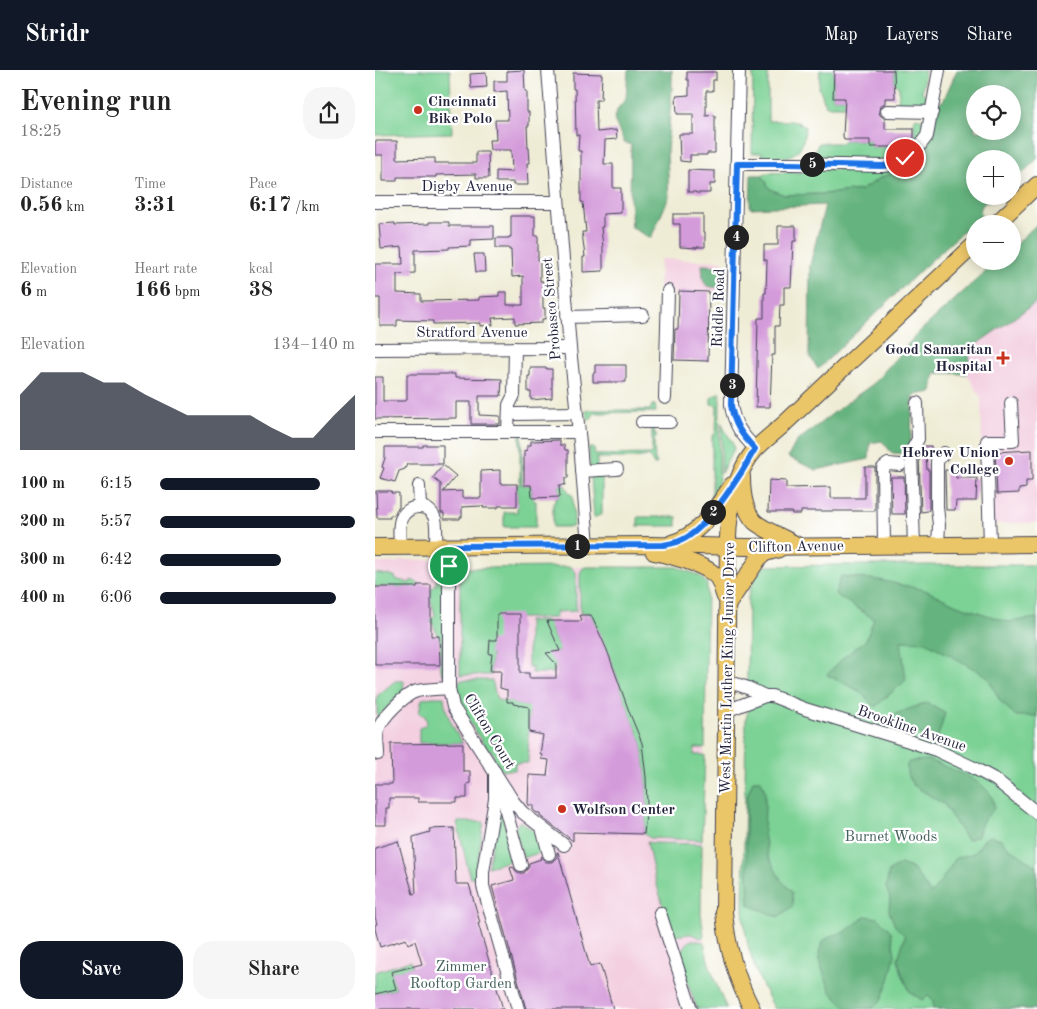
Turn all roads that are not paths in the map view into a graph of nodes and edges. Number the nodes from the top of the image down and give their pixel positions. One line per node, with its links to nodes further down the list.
1 (548, 70): 9 (street, Probasco Street)
2 (739, 70): 6 (street, Riddle Road)
3 (939, 70): 5 (street)
4 (887, 111): 5 (street)
5 (932, 112): 6 (street)
6 (737, 164): 28 (street, Riddle Road)
7 (1037, 185): 10 (main road)
8 (375, 202): 9 (street, Digby Avenue)
9 (559, 202): 14 (street, Probasco Street)
10 (1005, 215)
11 (966, 252): 28 (main road, West Martin Luther King Junior Drive)
12 (667, 292): 18 (street)
13 (643, 315): 14 (street)
14 (567, 316): 16 (street, Probasco Street)
15 (515, 348): 16 (street, Stratford Avenue); 17 (street, Stratford Avenue); 26 (street)
16 (570, 348): 21 (street, Probasco Street)
17 (375, 349)
18 (665, 398)
19 (917, 403): 44 (street)
20 (1011, 404): 38 (street)
21 (576, 413): 22 (street); 27 (street, Probasco Street)
22 (516, 414)
23 (642, 422): 24 (street)
24 (670, 422)
25 (375, 432): 26 (street)
26 (508, 432): 27 (street)
27 (578, 432): 32 (street, Probasco Street)
28 (755, 449): 33 (main road, West Martin Luther King Junior Drive)
29 (944, 453): 45 (street)
30 (900, 465): 43 (street)
31 (617, 469): 32 (street)
32 (582, 471): 40 (street, Probasco Street)
33 (742, 471): 37 (main road); 42 (main road); 48 (main road, West Martin Luther King Junior Drive)
34 (419, 486): 35 (street)
35 (420, 506): 39 (street, Clifton Court); 47 (street)
36 (1037, 544): 38 (main road, Clifton Avenue)
37 (663, 545): 41 (main road, Clifton Avenue); 48 (main road, Clifton Avenue)
38 (990, 545): 45 (main road, Clifton Avenue)
39 (442, 546): 40 (main road, Clifton Avenue); 47 (main road, Clifton Avenue); 51 (street, Clifton Court)
40 (588, 546): 41 (main road, Clifton Avenue)
41 (619, 546): 49 (main road)
42 (799, 546): 43 (main road, Clifton Avenue); 48 (main road, Clifton Avenue); 49 (main road)
43 (884, 546): 44 (main road, Clifton Avenue)
44 (914, 546): 45 (main road, Clifton Avenue)
45 (938, 546)
46 (375, 547): 47 (main road, Clifton Avenue)
47 (400, 547)
48 (728, 547): 49 (main road, West Martin Luther King Junior Drive)
49 (728, 604): 50 (main road, West Martin Luther King Junior Drive)
50 (727, 681): 52 (street, Brookline Avenue); 53 (main road, West Martin Luther King Junior Drive)
51 (449, 688): 54 (street); 55 (street, Clifton Court)
52 (765, 696): 53 (street); 57 (street, Brookline Avenue)
53 (726, 711): 65 (main road, West Martin Luther King Junior Drive)
54 (378, 754)
55 (495, 772): 56 (street, Clifton Court); 63 (street)
56 (506, 790): 58 (street, Clifton Court); 61 (street)
57 (1037, 813)
58 (542, 828): 59 (street, Clifton Court); 60 (street)
59 (564, 845)
60 (549, 854)
61 (521, 865)
62 (660, 913): 64 (street)
63 (518, 1009)
64 (691, 1009)
65 (751, 1009)

